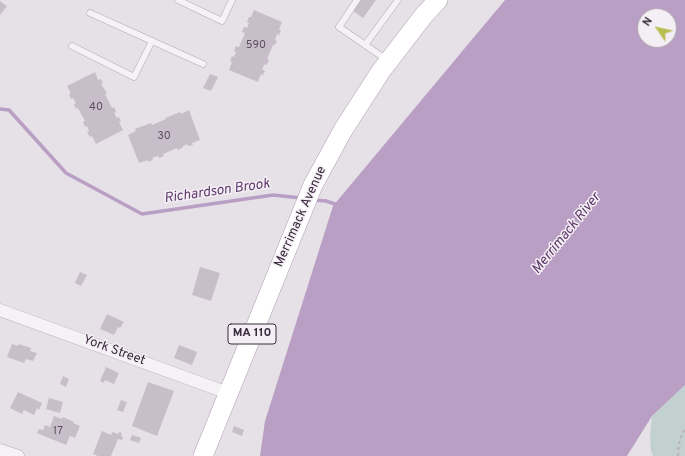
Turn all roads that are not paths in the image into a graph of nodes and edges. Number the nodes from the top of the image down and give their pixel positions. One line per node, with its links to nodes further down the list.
1 (178, 0): 2 (lane)
2 (232, 0)
3 (357, 0): 8 (lane)
4 (398, 0): 8 (lane)
5 (438, 0): 10 (main road, Merrimack Avenue / MA 110)
6 (90, 13): 7 (lane)
7 (152, 41): 9 (lane); 11 (lane)
8 (365, 45): 10 (lane)
9 (72, 46)
10 (388, 61): 13 (main road, Merrimack Avenue / MA 110)
11 (203, 64)
12 (0, 310): 13 (street, York Street)
13 (228, 393): 16 (main road, Merrimack Avenue / MA 110)
14 (0, 450): 15 (street)
15 (18, 456)
16 (202, 456)

